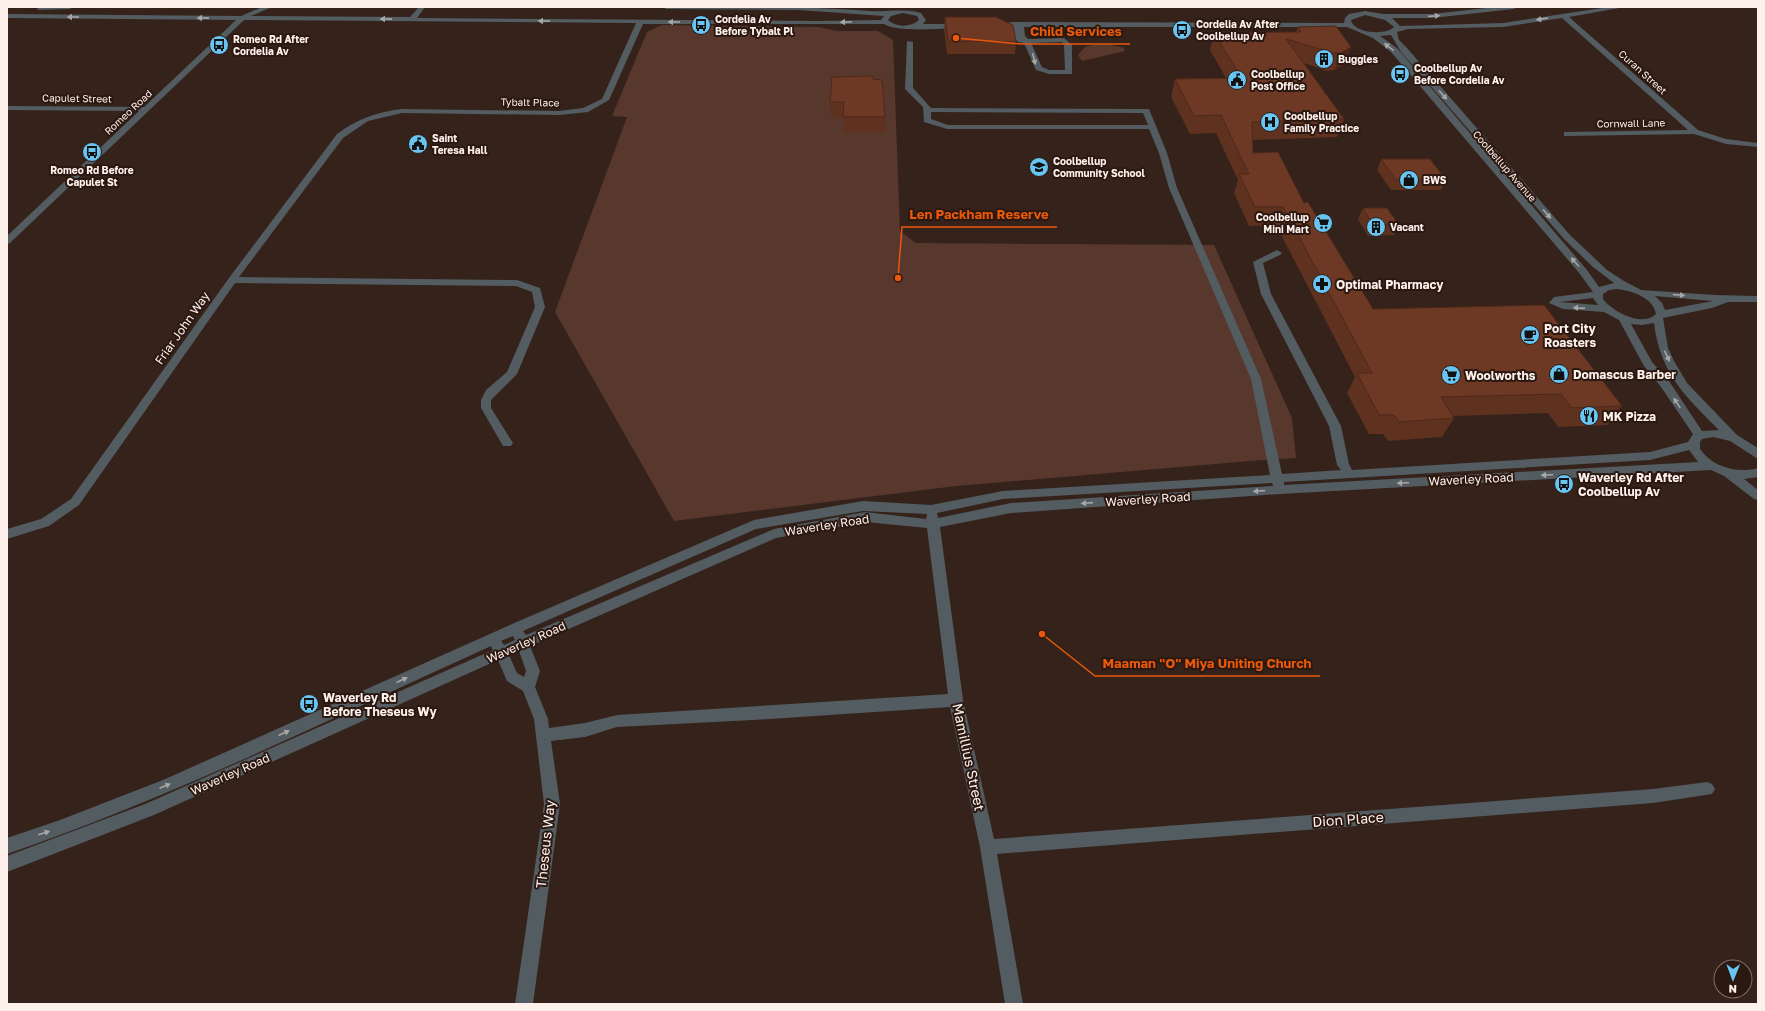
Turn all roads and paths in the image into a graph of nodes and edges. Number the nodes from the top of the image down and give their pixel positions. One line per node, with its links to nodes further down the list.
1 (70, 7): 9 (street)
2 (269, 7): 21 (street, Romeo Road)
3 (422, 7): 22 (street)
4 (666, 7): 13 (street)
5 (916, 7): 20 (street)
6 (1357, 7): 14 (street)
7 (1514, 7): 18 (street, one-way to 7)
8 (1622, 7): 19 (street)
9 (60, 8): 12 (street); 17 (street)
10 (898, 9): 13 (street); 20 (street)
11 (1346, 9): 15 (street)
12 (7, 12)
13 (888, 14): 24 (street)
14 (1367, 14): 15 (street); 18 (street)
15 (1353, 15): 28 (street)
16 (7, 16): 17 (street)
17 (48, 16): 21 (street, one-way to 17)
18 (1381, 16): 32 (street, Coolbellup Avenue)
19 (1564, 16): 32 (street, one-way to 32); 41 (street, Curan Street)
20 (921, 17): 25 (street); 29 (street)
21 (242, 18): 22 (street, one-way to 21); 37 (street, Romeo Road)
22 (412, 20): 23 (street, one-way to 22)
23 (641, 21): 24 (street, one-way to 23); 39 (street, Tybalt Place)
24 (885, 22): 31 (street)
25 (964, 22)
26 (989, 24): 27 (street)
27 (1017, 24): 28 (street); 35 (street)
28 (1348, 25): 33 (street)
29 (913, 26): 30 (street); 31 (street); 34 (street)
30 (971, 26)
31 (899, 27): 34 (street)
32 (1395, 30): 33 (street); 45 (street, Coolbellup Avenue, one-way to 45)
33 (1372, 34): 44 (street, Coolbellup Avenue, one-way to 33)
34 (914, 39): 38 (street)
35 (1027, 41): 35 (street, one-way to 35)
36 (7, 108): 37 (street, Capulet Street)
37 (146, 109): 46 (street, Romeo Road)
38 (927, 110): 40 (street); 40 (street)
39 (366, 118): 48 (street, Friar John Way)
40 (1152, 127): 65 (street)
41 (1695, 132): 42 (street, Cornwall Lane); 43 (street, Curan Street)
42 (1567, 134)
43 (1758, 145)
44 (1520, 197): 45 (street); 51 (street, Coolbellup Avenue, one-way to 44)
45 (1533, 197): 49 (street, Coolbellup Avenue, one-way to 49)
46 (7, 241)
47 (1277, 253): 64 (street)
48 (232, 280): 59 (street); 68 (street, Friar John Way)
49 (1629, 288): 50 (street); 51 (street)
50 (1640, 292): 53 (street, one-way to 53); 55 (street)
51 (1598, 294): 54 (street, Coolbellup Avenue); 54 (street, one-way to 51)
52 (1758, 299): 53 (street)
53 (1724, 300): 55 (street)
54 (1606, 309): 56 (street)
55 (1659, 316): 56 (street); 57 (street, one-way to 57)
56 (1623, 318): 58 (street, one-way to 56)
57 (1734, 438): 58 (street, Waverley Road); 60 (street)
58 (1696, 440): 61 (street); 64 (street, Waverley Road)
59 (507, 443)
60 (1758, 455)
61 (1711, 466): 63 (street); 65 (street, Waverley Road, one-way to 65)
62 (1758, 472): 63 (street)
63 (1729, 473): 66 (street)
64 (1350, 475): 65 (street, Waverley Road)
65 (1278, 484): 67 (street, Waverley Road)
66 (1758, 496)
67 (932, 517): 69 (street, Waverley Road); 71 (street, Waverley Road); 74 (street, Mamillius Street)
68 (7, 534)
69 (517, 628): 70 (street, Waverley Road); 71 (street)
70 (494, 638): 72 (street); 77 (street, Waverley Road, one-way to 70)
71 (523, 643): 72 (street, Waverley Road); 73 (street)
72 (500, 653): 73 (street); 79 (street, Waverley Road)
73 (528, 687): 75 (street, Theseus Way)
74 (956, 700): 75 (street); 78 (street, Mamillius Street)
75 (543, 735): 80 (street, Theseus Way)
76 (1707, 789): 78 (street, Dion Place)
77 (7, 846)
78 (988, 847): 81 (street, Mamillius Street)
79 (7, 864)
80 (524, 1004)
81 (1014, 1004)

